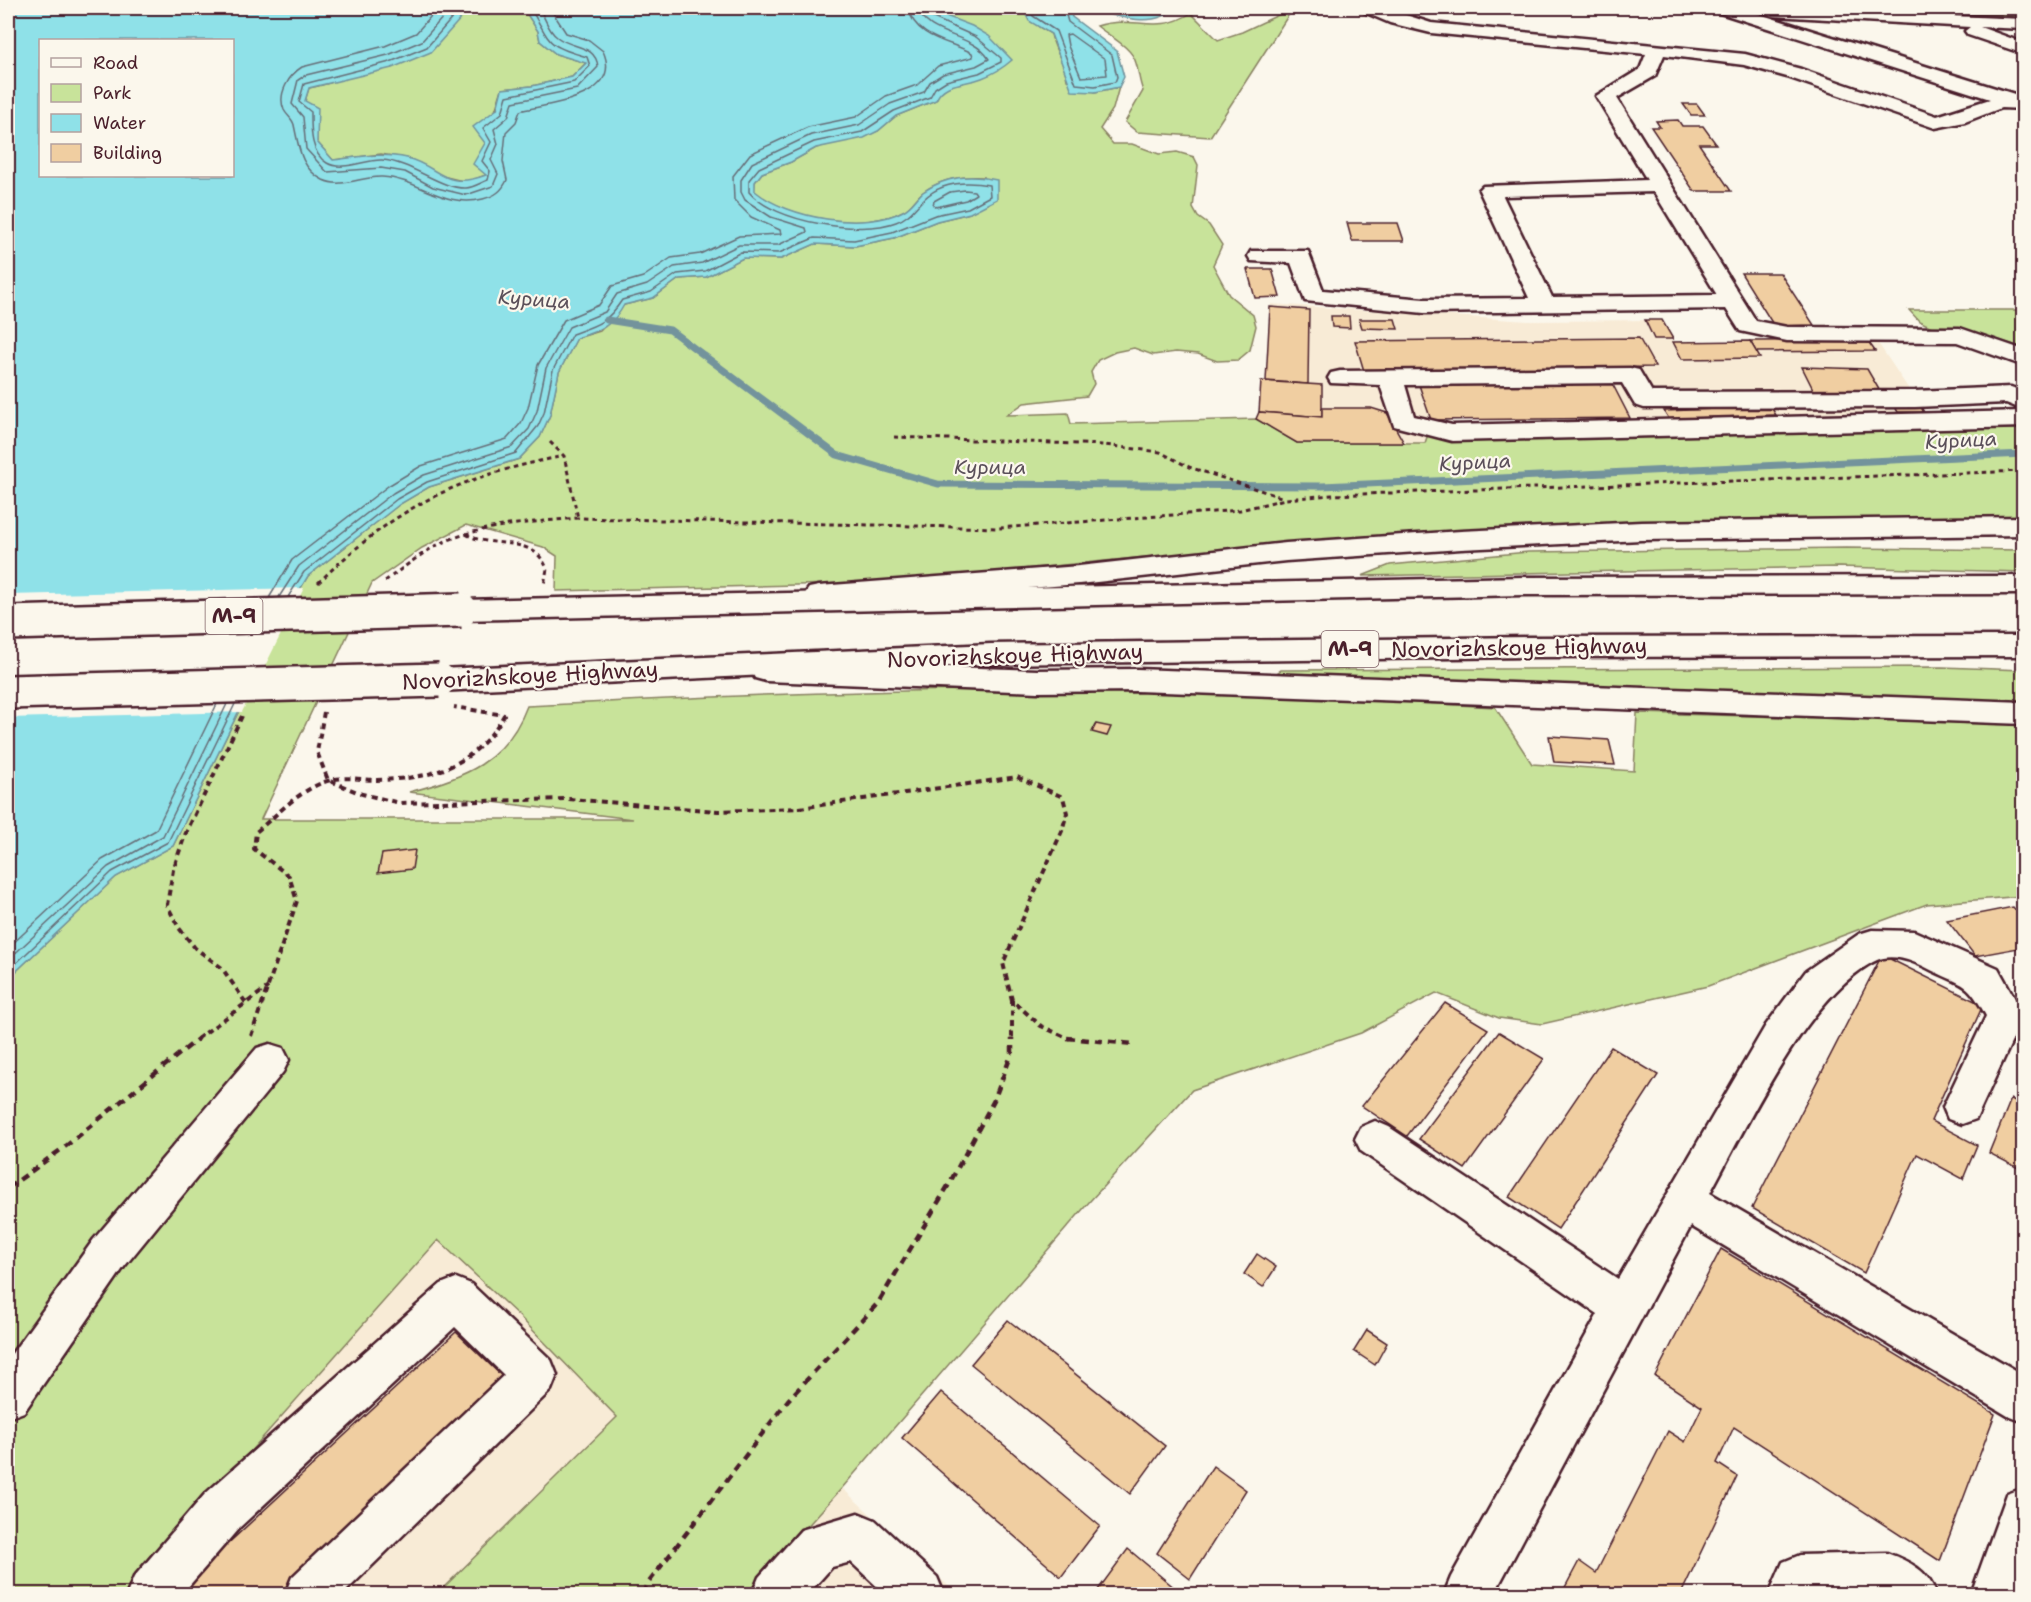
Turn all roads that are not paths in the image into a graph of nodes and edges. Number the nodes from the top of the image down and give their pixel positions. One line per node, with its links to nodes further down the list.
1 (1370, 8): 6 (main road)
2 (1724, 8): 8 (main road)
3 (1737, 8): 4 (main road)
4 (1935, 20): 5 (main road); 7 (main road)
5 (2024, 24)
6 (1657, 49): 8 (main road); 9 (main road)
7 (2024, 49)
8 (2021, 103)
9 (1661, 186): 11 (main road); 12 (main road)
10 (1259, 256): 12 (main road)
11 (1733, 302): 12 (main road); 13 (main road)
12 (1544, 305)
13 (2024, 359)
14 (1340, 378): 15 (main road)
15 (1390, 378): 16 (main road); 19 (main road)
16 (1644, 400): 17 (main road); 19 (main road)
17 (2024, 403)
18 (2024, 419): 19 (main road)
19 (1661, 431)
20 (2024, 526): 22 (main road, М-9)
21 (2024, 585): 22 (main road, М-9)
22 (682, 605): 23 (main road, М-9, bridge)
23 (8, 623)
24 (2024, 646): 25 (main road, Novorizhskoye Highway / М-9)
25 (678, 668): 26 (main road, Novorizhskoye Highway / М-9, bridge); 27 (main road, М-9)
26 (8, 692)
27 (2024, 713)
28 (259, 1052): 33 (main road)
29 (1962, 1107): 31 (main road)
30 (1375, 1139): 32 (main road)
31 (1684, 1200): 32 (main road); 34 (main road)
32 (1625, 1308): 40 (main road)
33 (8, 1396)
34 (2024, 1400)
35 (2024, 1511): 43 (main road)
36 (151, 1594): 37 (main road)
37 (309, 1594)
38 (776, 1594): 39 (main road)
39 (920, 1594)
40 (1468, 1594)
41 (1793, 1594): 42 (main road)
42 (1912, 1594)
43 (1995, 1594)

